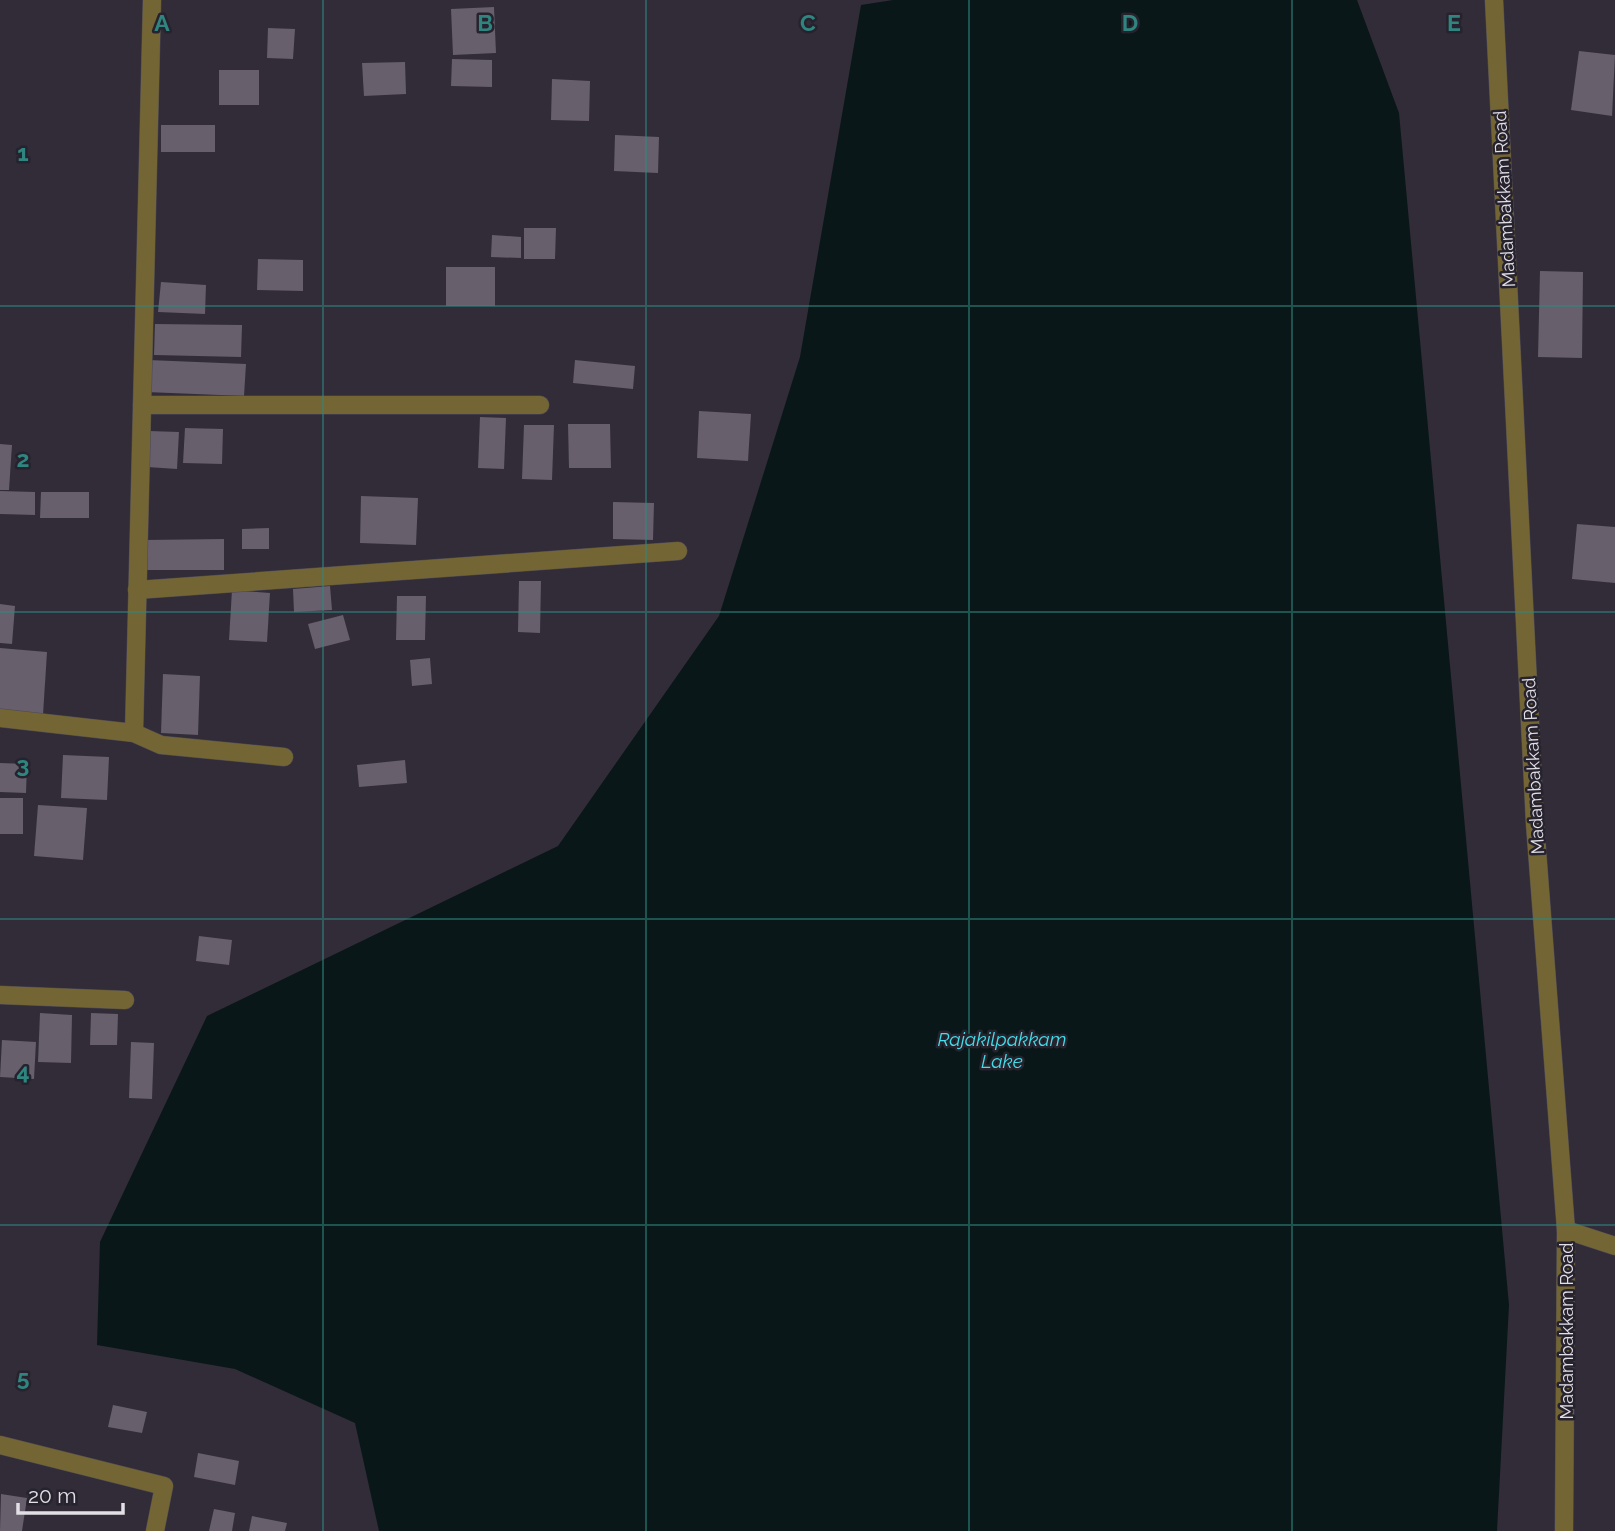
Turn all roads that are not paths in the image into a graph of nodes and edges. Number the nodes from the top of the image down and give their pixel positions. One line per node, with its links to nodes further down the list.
1 (152, 0): 3 (street)
2 (1494, 0): 12 (street, Madambakkam Road)
3 (142, 405): 4 (street); 6 (street)
4 (540, 405)
5 (678, 551): 6 (street)
6 (137, 590): 8 (street)
7 (0, 718): 8 (street)
8 (134, 733): 9 (street)
9 (284, 757)
10 (0, 995): 11 (street)
11 (125, 1000)
12 (1566, 1230): 13 (street); 16 (street, Madambakkam Road)
13 (1615, 1246)
14 (0, 1445): 15 (street)
15 (155, 1531)
16 (1564, 1531)

